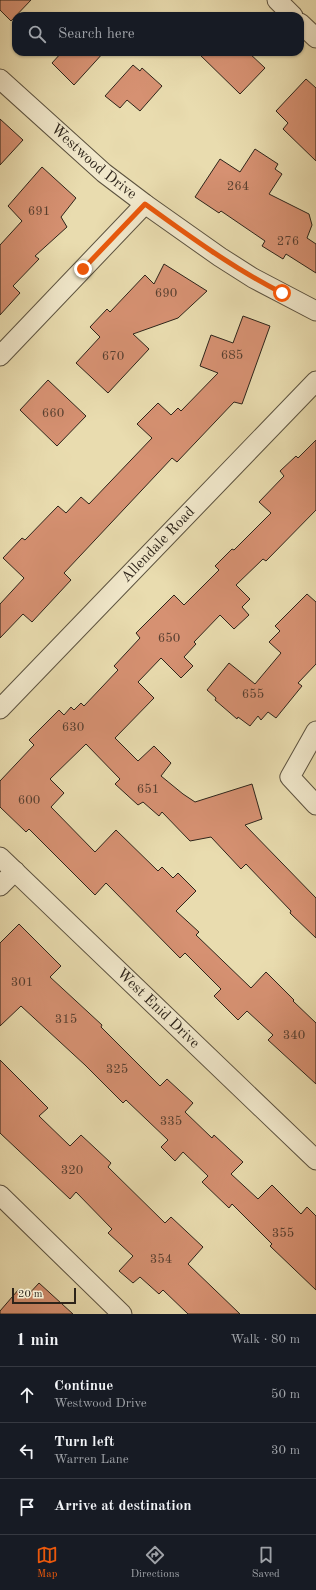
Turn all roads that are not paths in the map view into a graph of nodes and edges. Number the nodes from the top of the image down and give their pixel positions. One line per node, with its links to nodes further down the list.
1 (277, 0): 2 (street)
2 (289, 12)
3 (304, 26): 4 (street)
4 (316, 38)
5 (0, 79): 6 (street, Westwood Drive)
6 (145, 204): 7 (street, Westwood Drive); 8 (street)
7 (316, 311)
8 (0, 356)
9 (316, 381): 10 (street, Allendale Road)
10 (0, 709)
11 (316, 731): 12 (street)
12 (316, 805)
13 (0, 857): 14 (street, West Enid Drive)
14 (15, 871): 15 (street); 16 (street, West Enid Drive)
15 (0, 886)
16 (316, 1160)
17 (0, 1195): 18 (street)
18 (122, 1314)

